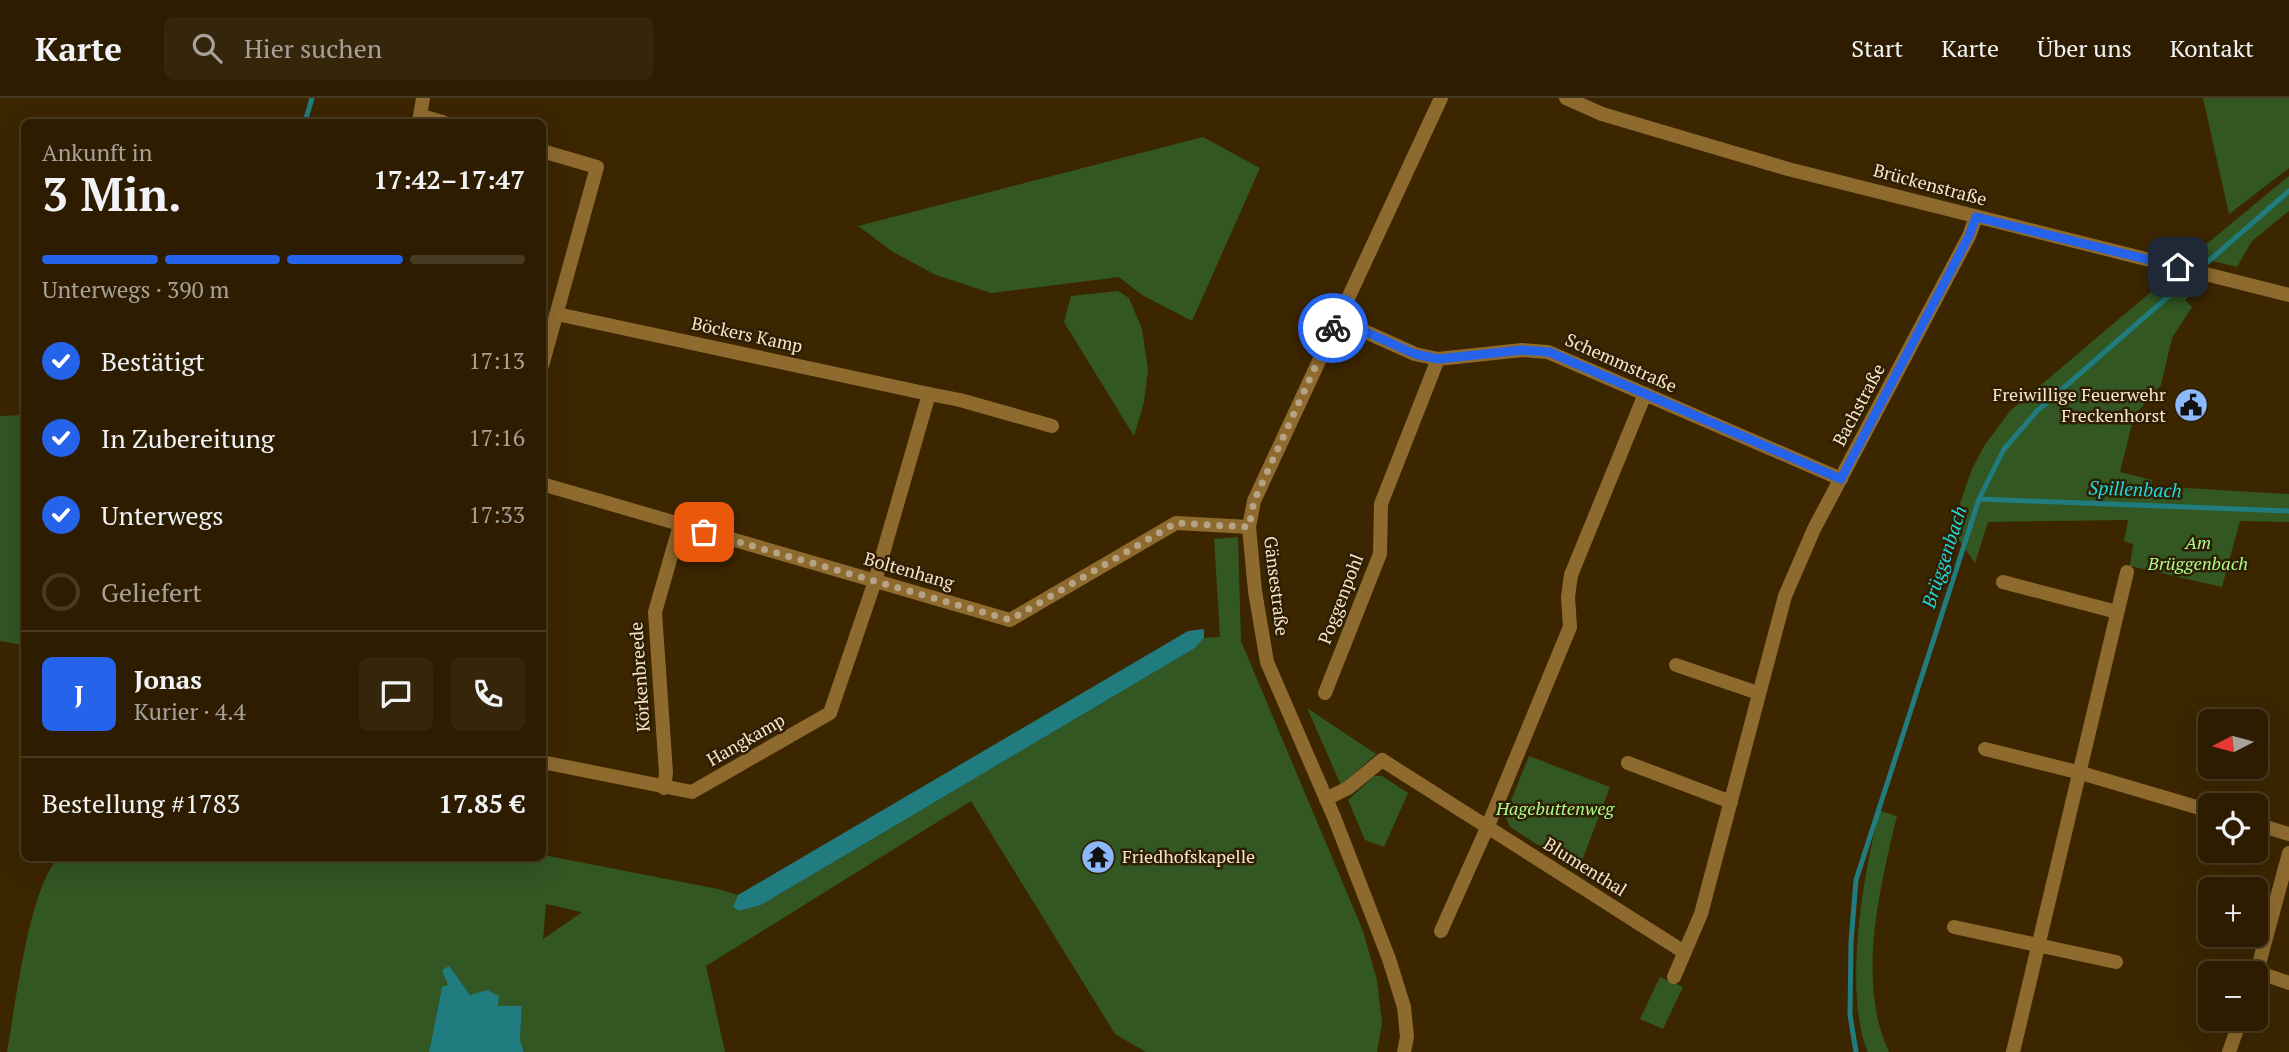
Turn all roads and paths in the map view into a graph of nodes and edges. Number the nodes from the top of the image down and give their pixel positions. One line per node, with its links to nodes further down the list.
1 (423, 98): 4 (street)
2 (1441, 98): 9 (street, Gänsestraße)
3 (1566, 98): 6 (street, Brückenstraße)
4 (420, 119)
5 (546, 152): 8 (street)
6 (1976, 217): 7 (street, Brückenstraße); 15 (street, Bachstraße)
7 (2289, 295)
8 (557, 314): 10 (street); 12 (street, Böckers Kamp)
9 (1337, 319): 11 (street, Schemmstraße); 18 (street, Gänsestraße)
10 (546, 352)
11 (1438, 359): 13 (street, Schemmstraße); 24 (street, Poggenpohl)
12 (929, 394): 14 (street, Böckers Kamp); 20 (street)
13 (1645, 394): 15 (street, Schemmstraße); 34 (street)
14 (1052, 426)
15 (1841, 479): 25 (street, Bachstraße)
16 (546, 485): 17 (street, Boltenhang)
17 (680, 524): 20 (street, Boltenhang); 30 (street, Körkenbreede)
18 (1249, 527): 20 (street, Boltenhang); 31 (street, Gänsestraße)
19 (2127, 572): 22 (street)
20 (875, 581): 30 (street, Hangkamp)
21 (2003, 582): 22 (street)
22 (2117, 612): 29 (street)
23 (1676, 665): 25 (street)
24 (1325, 693)
25 (1758, 693): 32 (street, Bachstraße)
26 (1985, 749): 29 (street)
27 (546, 763): 30 (street, Hangkamp)
28 (1628, 763): 32 (street)
29 (2081, 773): 33 (street); 40 (street)
30 (664, 788)
31 (1326, 799): 34 (street, Blumenthal); 48 (street, Gänsestraße)
32 (1731, 802): 41 (street, Bachstraße)
33 (2198, 807)
34 (1487, 828): 39 (street); 41 (street, Blumenthal)
35 (2268, 828): 36 (street)
36 (2289, 834)
37 (2289, 853): 42 (street)
38 (1954, 927): 40 (street)
39 (1441, 931)
40 (2039, 944): 43 (street); 49 (street)
41 (1684, 951): 44 (street, Bachstraße)
42 (2259, 961)
43 (2116, 962)
44 (1674, 977)
45 (2268, 977): 46 (street)
46 (2289, 983)
47 (2236, 1031): 50 (street)
48 (1404, 1052)
49 (2013, 1052)
50 (2229, 1052)

